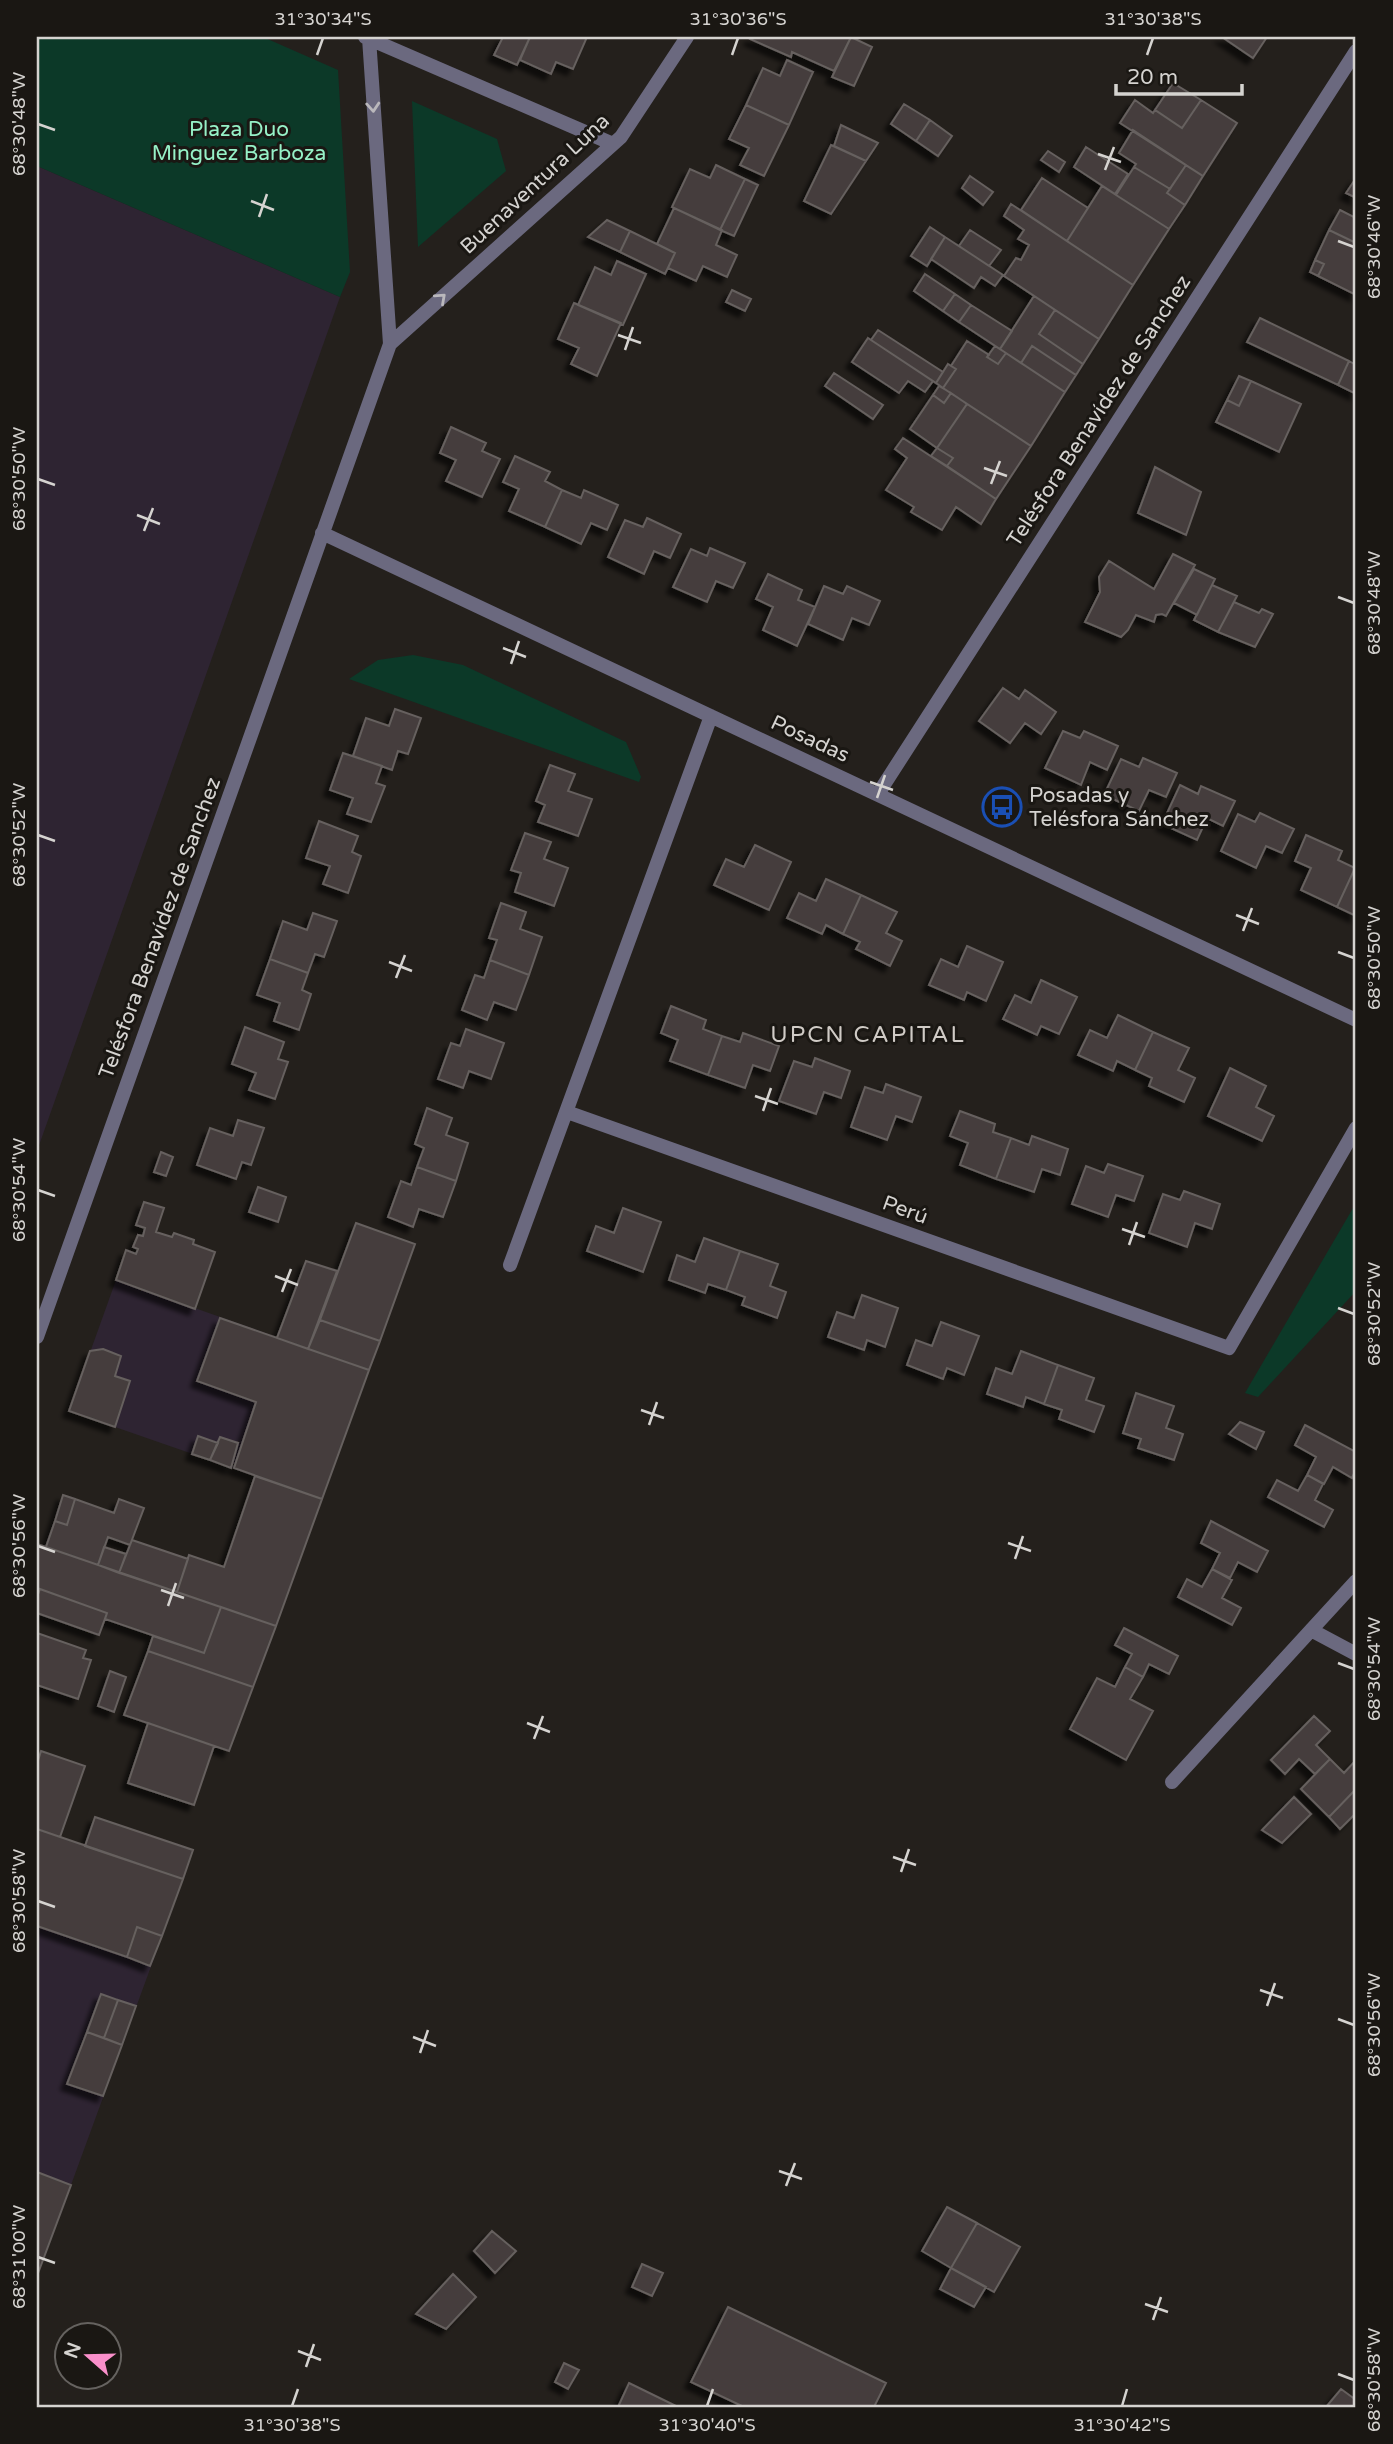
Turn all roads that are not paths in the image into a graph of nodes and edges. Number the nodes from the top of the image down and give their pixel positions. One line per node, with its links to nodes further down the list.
1 (687, 37): 4 (street, Buenaventura Luna)
2 (367, 38): 4 (street); 5 (street, Buenaventura Luna, one-way to 5)
3 (1356, 51): 8 (street, Telésfora Benavídez de Sanchez)
4 (613, 144): 5 (street, Buenaventura Luna, one-way to 4)
5 (390, 344): 6 (street, Buenaventura Luna)
6 (323, 533): 7 (street, Posadas); 13 (street, Telésfora Benavídez de Sanchez)
7 (711, 716): 8 (street, Posadas); 10 (street)
8 (878, 794): 9 (street, Posadas)
9 (1356, 1020)
10 (566, 1112): 11 (street, Perú); 12 (street)
11 (1356, 1128)
12 (510, 1265)
13 (37, 1337)
14 (1356, 1581): 15 (street)
15 (1311, 1630): 16 (street); 17 (street)
16 (1356, 1654)
17 (1172, 1782)

